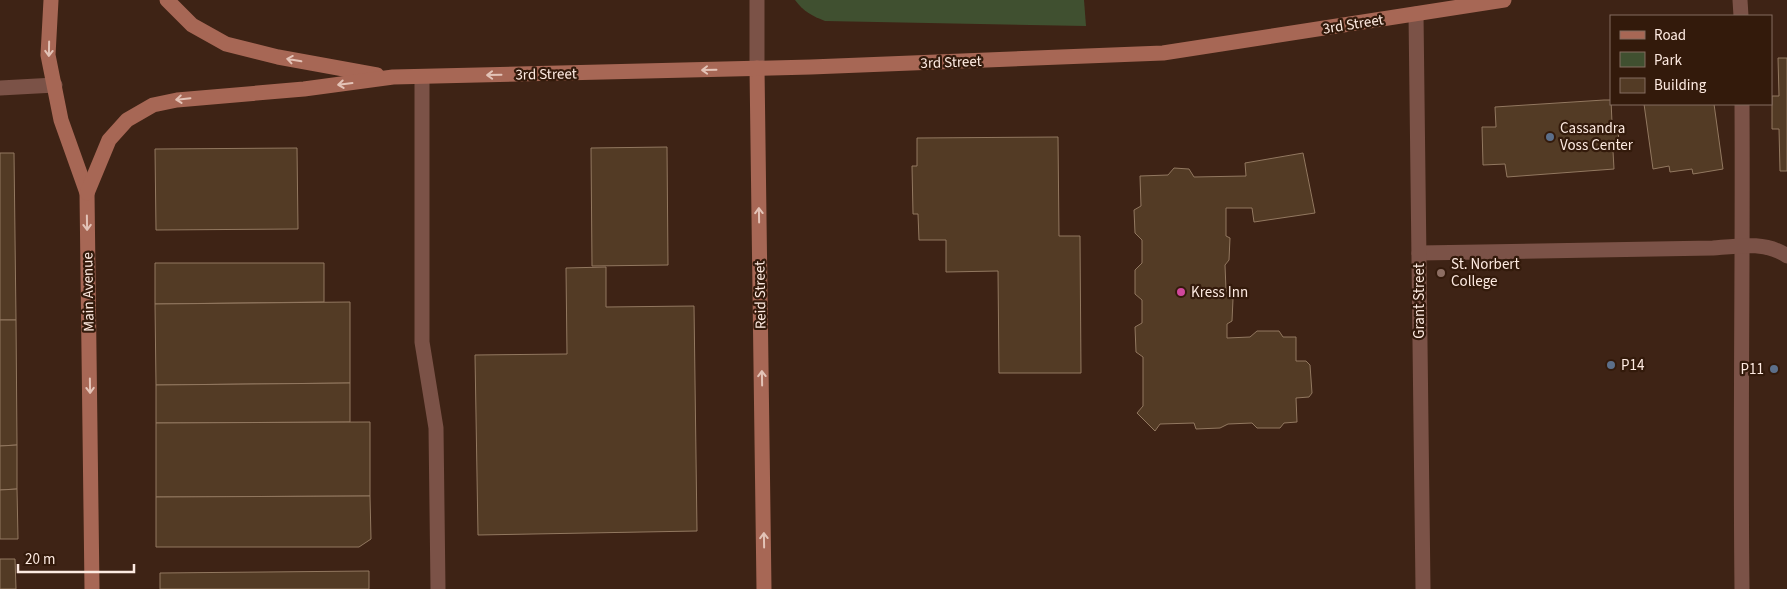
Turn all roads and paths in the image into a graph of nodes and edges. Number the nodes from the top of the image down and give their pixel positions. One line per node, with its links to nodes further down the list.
1 (51, 0): 11 (main road, Main Avenue, one-way to 11)
2 (167, 0): 9 (main road, one-way to 2)
3 (757, 0): 8 (street, Reid Street)
4 (1504, 0): 6 (main road, 3rd Street)
5 (1740, 0): 7 (street)
6 (1416, 14): 8 (main road, 3rd Street); 16 (street, Grant Street)
7 (1741, 15)
8 (757, 68): 10 (main road, 3rd Street, one-way to 10); 20 (main road, Reid Street, one-way to 8)
9 (393, 77): 10 (main road, 3rd Street); 14 (main road, one-way to 14)
10 (422, 77): 19 (street)
11 (54, 85): 12 (street); 14 (main road, Main Avenue)
12 (0, 88)
13 (1742, 105): 15 (street)
14 (87, 194): 18 (main road, Main Avenue, one-way to 18)
15 (1743, 246): 16 (street); 17 (street); 22 (street)
16 (1419, 253): 21 (street, Grant Street)
17 (1787, 256)
18 (92, 589)
19 (438, 589)
20 (764, 589)
21 (1423, 589)
22 (1742, 589)

